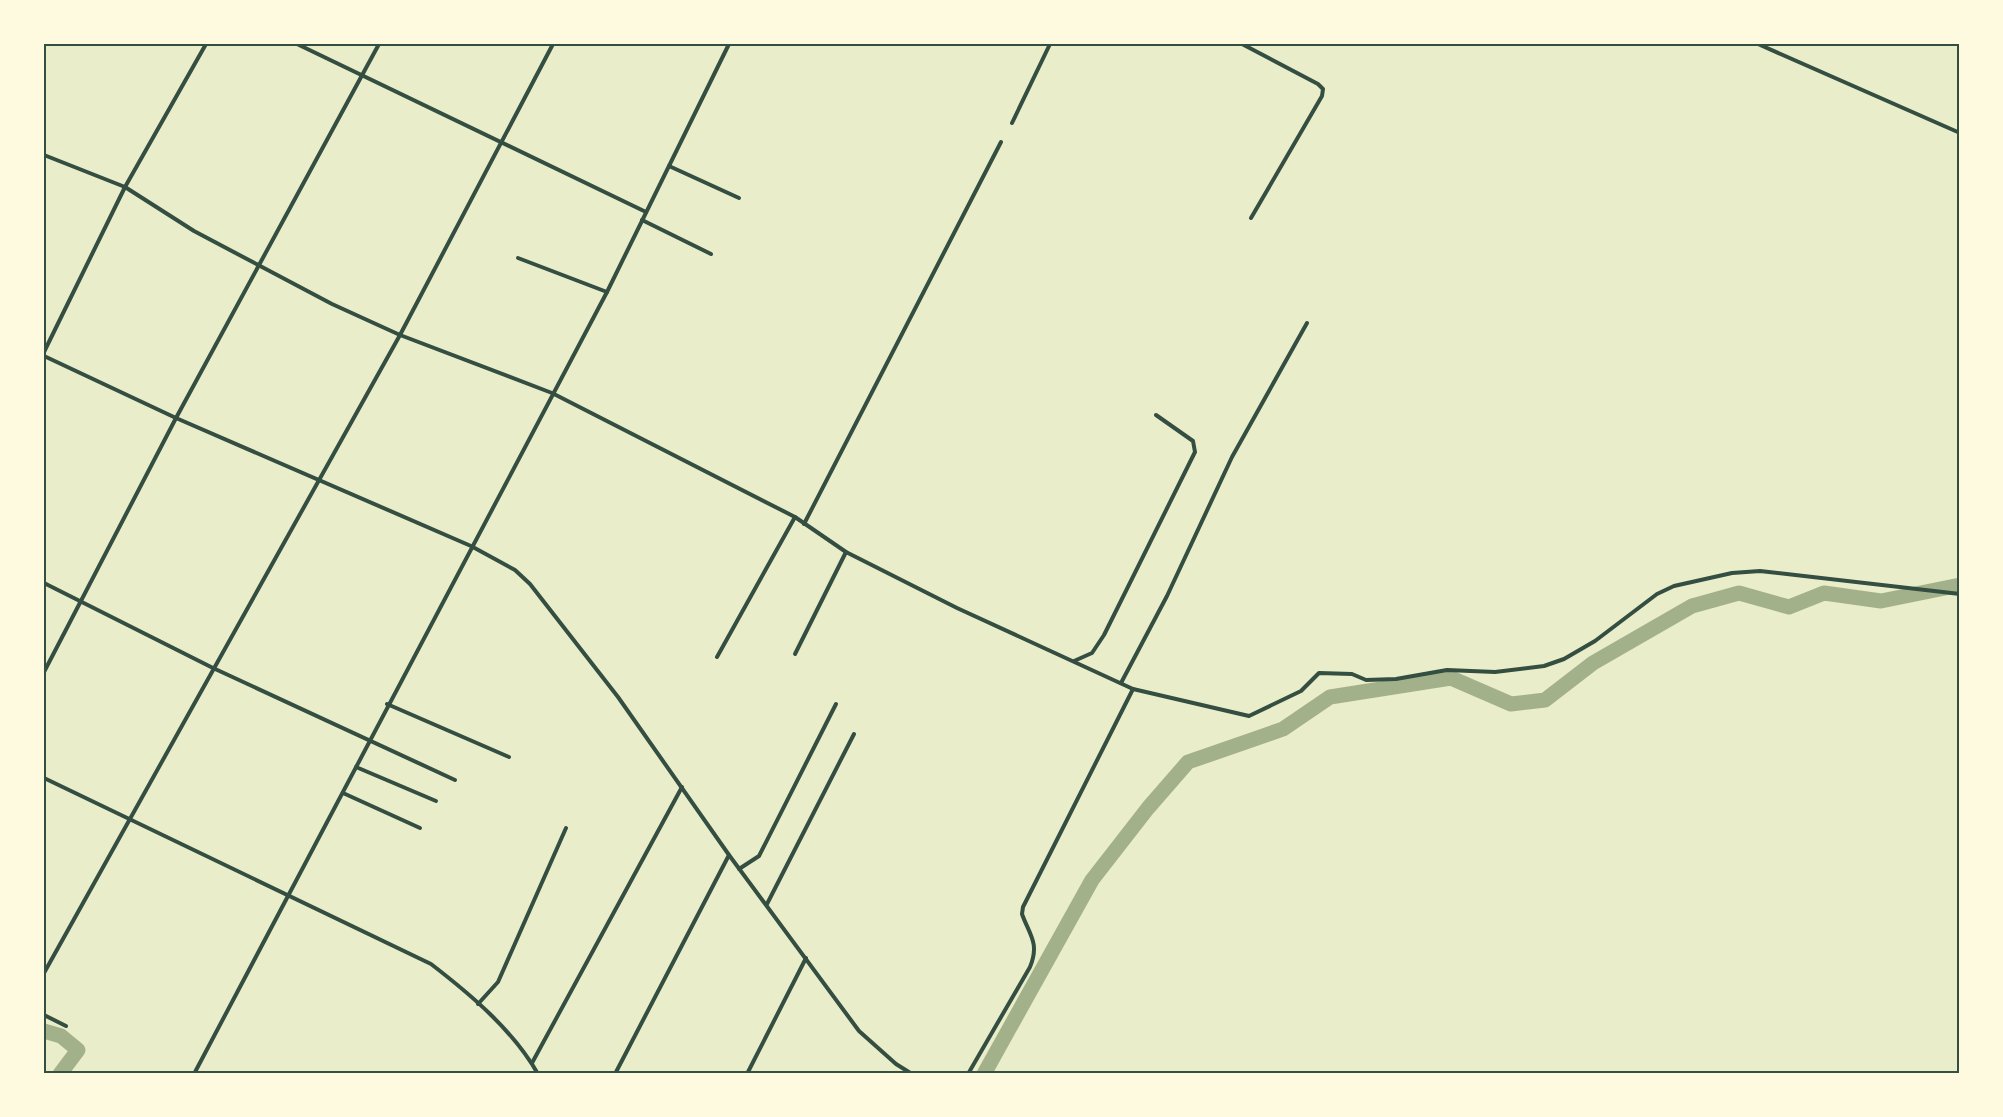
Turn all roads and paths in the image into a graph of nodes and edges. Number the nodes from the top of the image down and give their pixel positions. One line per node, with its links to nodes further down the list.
1 (206, 44): 16 (street)
2 (297, 44): 9 (street)
3 (379, 44): 9 (street)
4 (553, 44): 12 (street)
5 (729, 44): 15 (street)
6 (1050, 44): 10 (street)
7 (1242, 44): 19 (street)
8 (1758, 44): 11 (street)
9 (363, 74): 12 (street); 23 (street)
10 (1012, 123)
11 (1959, 133)
12 (502, 142): 18 (street); 26 (street)
13 (1000, 142): 33 (street)
14 (44, 155): 16 (street)
15 (669, 166): 17 (street); 18 (street)
16 (125, 187): 23 (street); 27 (street)
17 (740, 198)
18 (646, 212): 20 (street)
19 (1251, 218)
20 (642, 220): 21 (street); 24 (street)
21 (711, 254)
22 (518, 258): 24 (street)
23 (260, 266): 26 (street); 30 (street)
24 (607, 292): 28 (street)
25 (1307, 323): 44 (street)
26 (400, 335): 28 (street); 31 (street)
27 (44, 354): 30 (street)
28 (552, 393): 32 (street); 34 (street)
29 (1156, 415): 41 (street)
30 (176, 418): 31 (street); 38 (street)
31 (320, 478): 34 (street); 42 (street)
32 (795, 518): 33 (street); 40 (street)
33 (804, 524): 35 (street)
34 (471, 546): 46 (street); 54 (street)
35 (846, 552): 39 (street); 41 (street)
36 (44, 583): 38 (street)
37 (1959, 594): 45 (street)
38 (82, 600): 42 (street); 43 (street)
39 (795, 654)
40 (717, 657)
41 (1074, 662): 44 (street)
42 (213, 668): 49 (street); 57 (street)
43 (44, 672)
44 (1121, 683): 45 (street)
45 (1133, 689): 75 (street)
46 (387, 704): 49 (street); 50 (street)
47 (836, 704): 61 (street)
48 (854, 734): 63 (street)
49 (369, 742): 51 (street); 53 (street)
50 (508, 757)
51 (356, 767): 55 (street); 56 (street)
52 (44, 778): 57 (street)
53 (455, 780)
54 (682, 787): 60 (street); 69 (street)
55 (343, 793): 58 (street); 62 (street)
56 (436, 801)
57 (128, 818): 62 (street); 65 (street)
58 (420, 828)
59 (566, 828): 66 (street)
60 (729, 855): 61 (street); 72 (street)
61 (739, 869): 63 (street)
62 (290, 895): 66 (street); 70 (street)
63 (767, 904): 64 (street)
64 (806, 958): 73 (street); 74 (street)
65 (44, 973)
66 (478, 1004): 69 (street)
67 (44, 1015): 68 (street)
68 (66, 1026)
69 (532, 1064): 71 (street)
70 (194, 1074)
71 (537, 1074)
72 (615, 1074)
73 (747, 1074)
74 (912, 1074)
75 (968, 1074)

